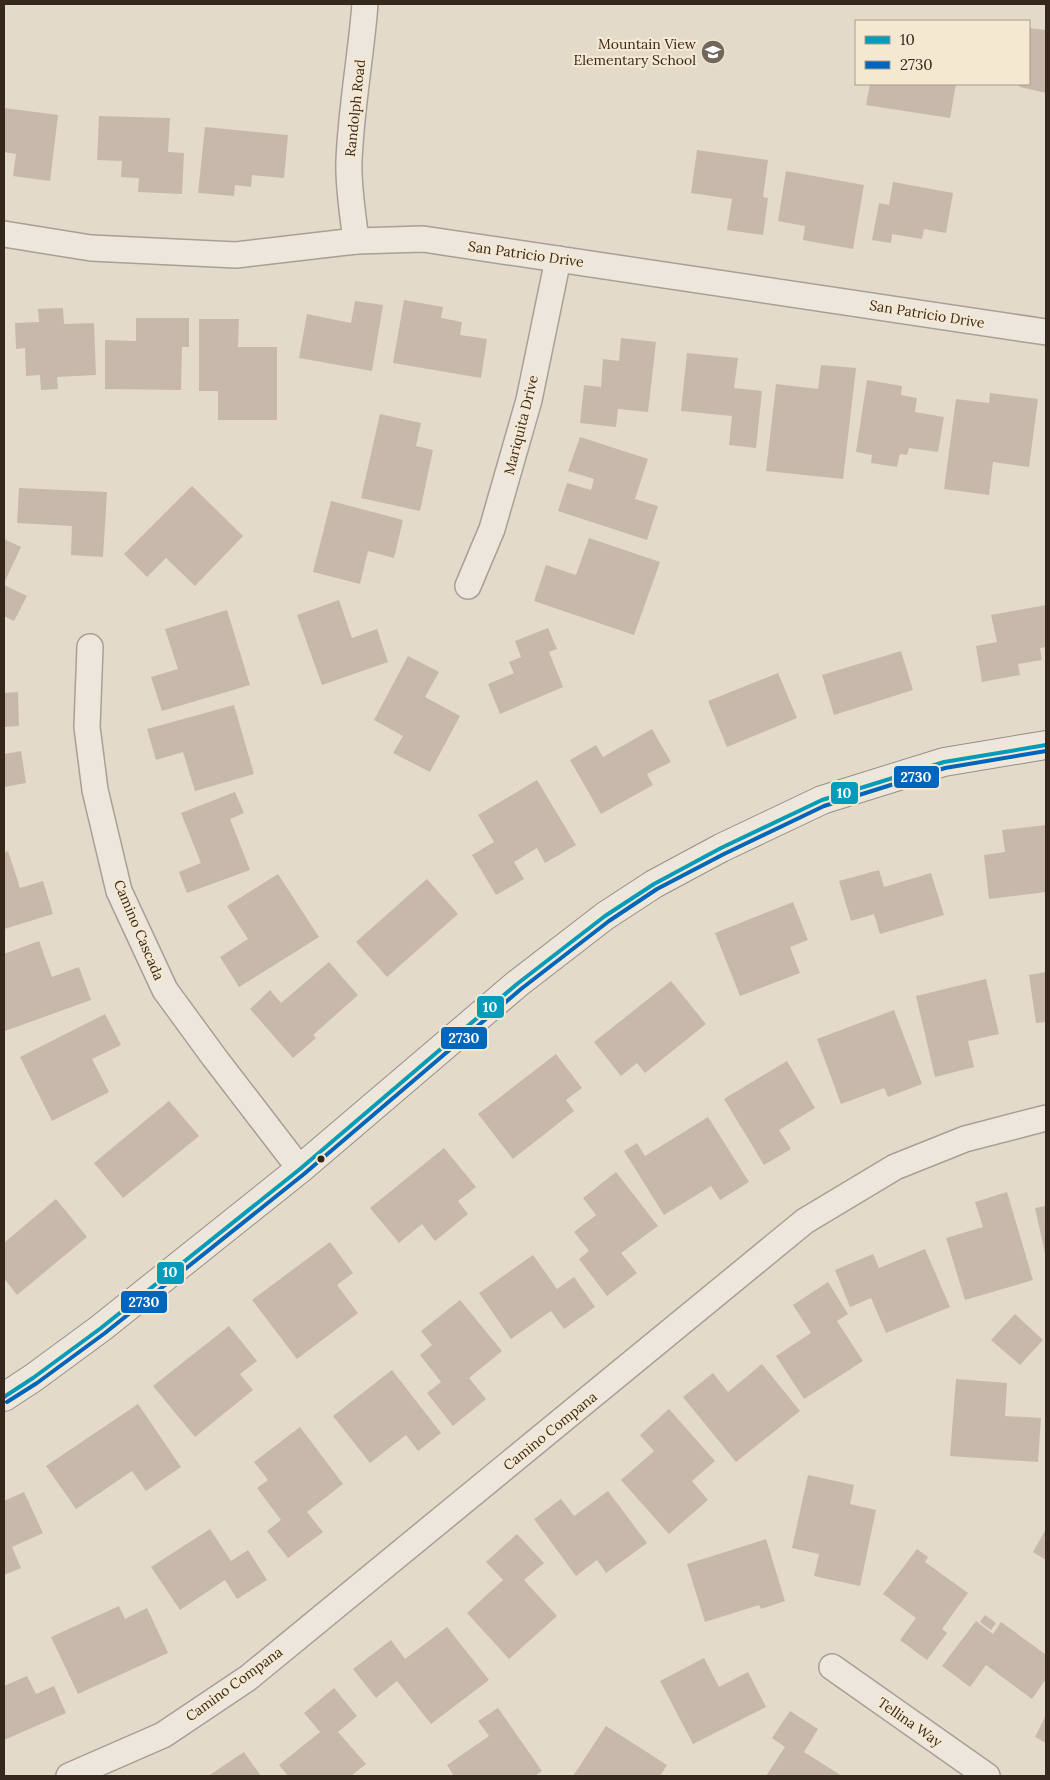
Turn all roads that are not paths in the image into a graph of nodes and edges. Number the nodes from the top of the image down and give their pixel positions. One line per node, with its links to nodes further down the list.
1 (365, 4): 3 (street, Randolph Road)
2 (4, 234): 3 (street, San Patricio Drive)
3 (356, 241): 4 (street, San Patricio Drive)
4 (558, 259): 5 (street, San Patricio Drive); 6 (street, Mariquita Drive)
5 (1046, 332)
6 (468, 586)
7 (90, 647): 10 (street, Camino Cascada)
8 (1046, 745): 10 (main road)
9 (1046, 1118): 13 (street, Camino Compana)
10 (300, 1169): 11 (main road)
11 (4, 1397)
12 (832, 1668): 14 (street, Tellina Way)
13 (69, 1776)
14 (987, 1776)

